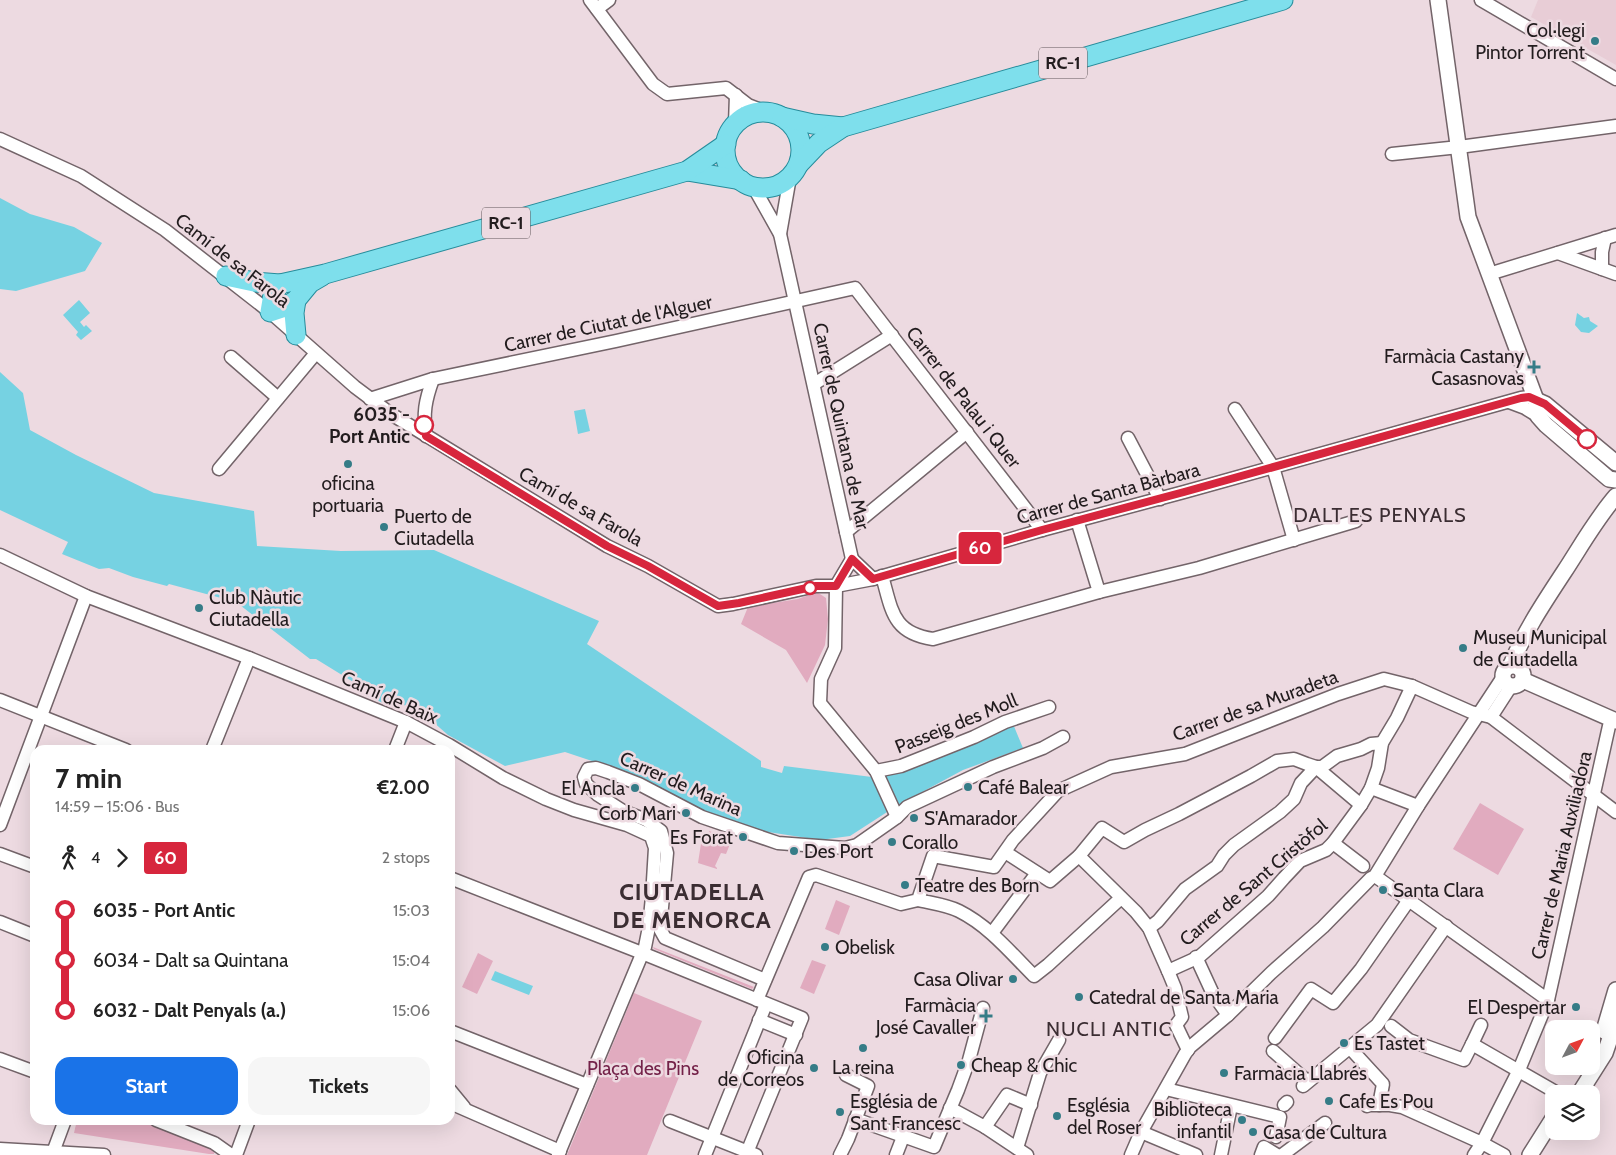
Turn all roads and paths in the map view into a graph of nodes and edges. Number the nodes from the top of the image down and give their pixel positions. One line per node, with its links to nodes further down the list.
1 (609, 0): 5 (street)
2 (1284, 0): 11 (main road, RC-1)
3 (1438, 0): 14 (street)
4 (1481, 0): 6 (street)
5 (595, 3): 7 (street)
6 (1616, 79)
7 (736, 95): 8 (street); 9 (street)
8 (774, 115): 9 (main road, RC-1); 11 (main road, RC-1); 16 (main road)
9 (735, 124): 13 (main road)
10 (1616, 126): 14 (street)
11 (843, 127): 16 (main road, RC-1)
12 (0, 139): 26 (street, Camí de sa Farola)
13 (726, 144): 17 (main road, RC-1); 18 (main road)
14 (1459, 147): 15 (street); 24 (street)
15 (1392, 154)
16 (794, 170): 18 (main road, RC-1); 19 (street)
17 (687, 171): 18 (main road, RC-1); 23 (main road, RC-1)
18 (746, 183): 19 (street)
19 (780, 234): 30 (street, Carrer de Quintana de Mar)
20 (1611, 237): 21 (street); 22 (street)
21 (1558, 253): 22 (street); 24 (street)
22 (1602, 268): 25 (street)
23 (325, 274): 27 (main road, RC-1); 29 (main road, RC-1)
24 (1489, 274): 40 (street)
25 (1616, 274)
26 (226, 276): 27 (main road, RC-1); 31 (street, Camí de sa Farola)
27 (280, 284): 31 (main road)
28 (856, 288): 30 (street, Carrer de Ciutat de l'Alguer); 33 (street, Carrer de Palau i Quer)
29 (296, 300): 31 (main road, RC-1); 32 (main road)
30 (795, 301): 36 (street, Carrer de Ciutat de l'Alguer); 37 (street, Carrer de Quintana de Mar)
31 (270, 312): 32 (street, Camí de sa Farola)
32 (296, 334): 34 (street, Camí de sa Farola)
33 (892, 335): 37 (street); 44 (street, Carrer de Palau i Quer)
34 (316, 353): 38 (street); 39 (street, Camí de sa Farola)
35 (231, 357): 38 (street)
36 (433, 379): 39 (street, Carrer de Ciutat de l'Alguer); 45 (street)
37 (814, 384): 57 (street, Carrer de Quintana de Mar)
38 (278, 398): 49 (street)
39 (370, 399): 45 (street, Camí de sa Farola)
40 (1536, 400): 41 (street, Carrer de Santa Bàrbara); 43 (street); 47 (street)
41 (1509, 402): 43 (street); 48 (street, Carrer de Santa Bàrbara)
42 (1235, 408): 48 (street)
43 (1538, 416): 50 (street)
44 (967, 432): 56 (street, Carrer de Palau i Quer); 57 (street)
45 (426, 436): 65 (street, Camí de sa Farola)
46 (1128, 438): 52 (street)
47 (1616, 463)
48 (1273, 467): 52 (street, Carrer de Santa Bàrbara); 58 (street)
49 (219, 469)
50 (1612, 479): 53 (street)
51 (1616, 496): 53 (street)
52 (1160, 498): 54 (street, Carrer de Santa Bàrbara)
53 (1600, 515): 67 (street)
54 (1077, 520): 56 (street, Carrer de Santa Bàrbara); 63 (street)
55 (1356, 521): 58 (street)
56 (1042, 530): 61 (street, Carrer de Santa Bàrbara)
57 (846, 532): 60 (street, Carrer de Quintana de Mar)
58 (1294, 540): 63 (street)
59 (0, 555): 64 (street, Camí de Baix)
60 (852, 559): 61 (street); 62 (street)
61 (877, 578): 62 (street, Carrer de Santa Bàrbara); 63 (street)
62 (836, 586): 65 (street, Carrer de Santa Bàrbara); 86 (street)
63 (1099, 592)
64 (86, 596): 66 (street, Camí de Baix); 72 (street)
65 (718, 606)
66 (248, 658): 75 (street, Camí de Baix); 80 (street)
67 (1512, 677): 71 (street); 73 (street); 74 (street)
68 (1412, 686): 71 (street, Carrer de sa Muradeta); 77 (street); 95 (street, Carrer de sa Muradeta)
69 (0, 700): 72 (street)
70 (1049, 707): 86 (street, Passeig des Moll)
71 (1478, 713): 73 (street, Carrer de sa Muradeta); 90 (street)
72 (42, 717): 78 (street); 79 (street)
73 (1491, 717): 88 (street)
74 (1615, 720): 88 (street, Carrer de Maria Auxiliadora)
75 (406, 722): 81 (street); 82 (street, Camí de Baix)
76 (1063, 737): 92 (street, Carrer de Marina)
77 (1382, 743): 85 (street); 87 (street, Carrer de Sant Cristòfol)
78 (31, 745)
79 (113, 745)
80 (214, 745)
81 (397, 745)
82 (449, 745)
83 (30, 748): 93 (street)
84 (455, 749): 111 (street, Camí de Baix)
85 (1316, 767): 89 (street); 97 (street); 108 (street)
86 (878, 774): 92 (street)
87 (1371, 788): 89 (street, Carrer de Sant Cristòfol); 90 (street)
88 (1593, 795): 91 (street); 116 (street, Carrer de Maria Auxiliadora)
89 (1361, 805): 94 (street, Carrer de Sant Cristòfol)
90 (1418, 806): 101 (street)
91 (1616, 812)
92 (895, 813): 114 (street, Carrer de Marina)
93 (0, 825)
94 (1333, 843): 99 (street); 112 (street, Carrer de Sant Cristòfol)
95 (1005, 852): 100 (street); 104 (street, Carrer de sa Muradeta)
96 (0, 854): 98 (street)
97 (1079, 856): 100 (street); 103 (street)
98 (30, 865)
99 (1363, 866)
100 (1037, 873): 109 (street)
101 (1375, 876): 105 (street); 119 (street)
102 (455, 880): 111 (street)
103 (1121, 898): 108 (street); 109 (street)
104 (918, 900): 109 (street); 114 (street)
105 (1409, 900): 107 (street); 129 (street)
106 (0, 922): 110 (street)
107 (1446, 926): 116 (street); 121 (street)
108 (1149, 928): 113 (street)
109 (992, 933)
110 (30, 934)
111 (642, 953): 117 (street); 136 (street)
112 (1196, 957): 113 (street, Carrer de Sant Cristòfol); 119 (street)
113 (1168, 970): 130 (street)
114 (765, 980): 117 (street)
115 (1616, 990): 127 (street)
116 (1548, 1000): 133 (street, Carrer de Maria Auxiliadora)
117 (761, 1002): 120 (street); 125 (street)
118 (983, 1008): 143 (street)
119 (1228, 1015): 130 (street)
120 (759, 1020): 125 (street); 154 (street)
121 (1386, 1021): 128 (street); 129 (street)
122 (1616, 1021): 127 (street)
123 (1481, 1025): 128 (street)
124 (455, 1033): 136 (street)
125 (796, 1035): 163 (street)
126 (1058, 1040): 141 (street)
127 (1609, 1041): 135 (street)
128 (1472, 1044): 133 (street)
129 (1349, 1048): 157 (street)
130 (1188, 1050): 138 (street)
131 (0, 1059): 132 (street)
132 (30, 1070)
133 (1519, 1070): 137 (street); 157 (street, Carrer de Maria Auxiliadora)
134 (846, 1075): 145 (street)
135 (1585, 1085)
136 (587, 1086): 161 (street)
137 (1545, 1086)
138 (1166, 1089): 142 (street); 153 (street)
139 (455, 1096): 144 (street)
140 (455, 1105): 144 (street)
141 (1031, 1105): 151 (street); 160 (street)
142 (1231, 1106): 159 (street); 173 (street)
143 (950, 1108): 151 (street); 155 (street)
144 (465, 1109): 161 (street)
145 (856, 1119): 155 (street); 169 (street)
146 (670, 1121): 154 (street)
147 (1325, 1123): 159 (street)
148 (64, 1125): 162 (street)
149 (169, 1125): 166 (street)
150 (247, 1125): 167 (street)
151 (985, 1127): 160 (street)
152 (1545, 1131): 176 (street)
153 (1142, 1132): 171 (street); 172 (street)
154 (712, 1137): 163 (street); 168 (street)
155 (903, 1137): 170 (street)
156 (1549, 1140): 177 (street)
157 (1482, 1143): 174 (street, Carrer de Maria Auxiliadora); 175 (street)
158 (0, 1149): 162 (street)
159 (1273, 1149)
160 (1022, 1152)
161 (559, 1153)
162 (52, 1154): 164 (street)
163 (750, 1154)
164 (95, 1155): 165 (street)
165 (104, 1155)
166 (231, 1155)
167 (236, 1155)
168 (705, 1155)
169 (840, 1155)
170 (896, 1155)
171 (1131, 1155)
172 (1196, 1155)
173 (1221, 1155)
174 (1474, 1155)
175 (1504, 1155)
176 (1530, 1155)
177 (1540, 1155)

